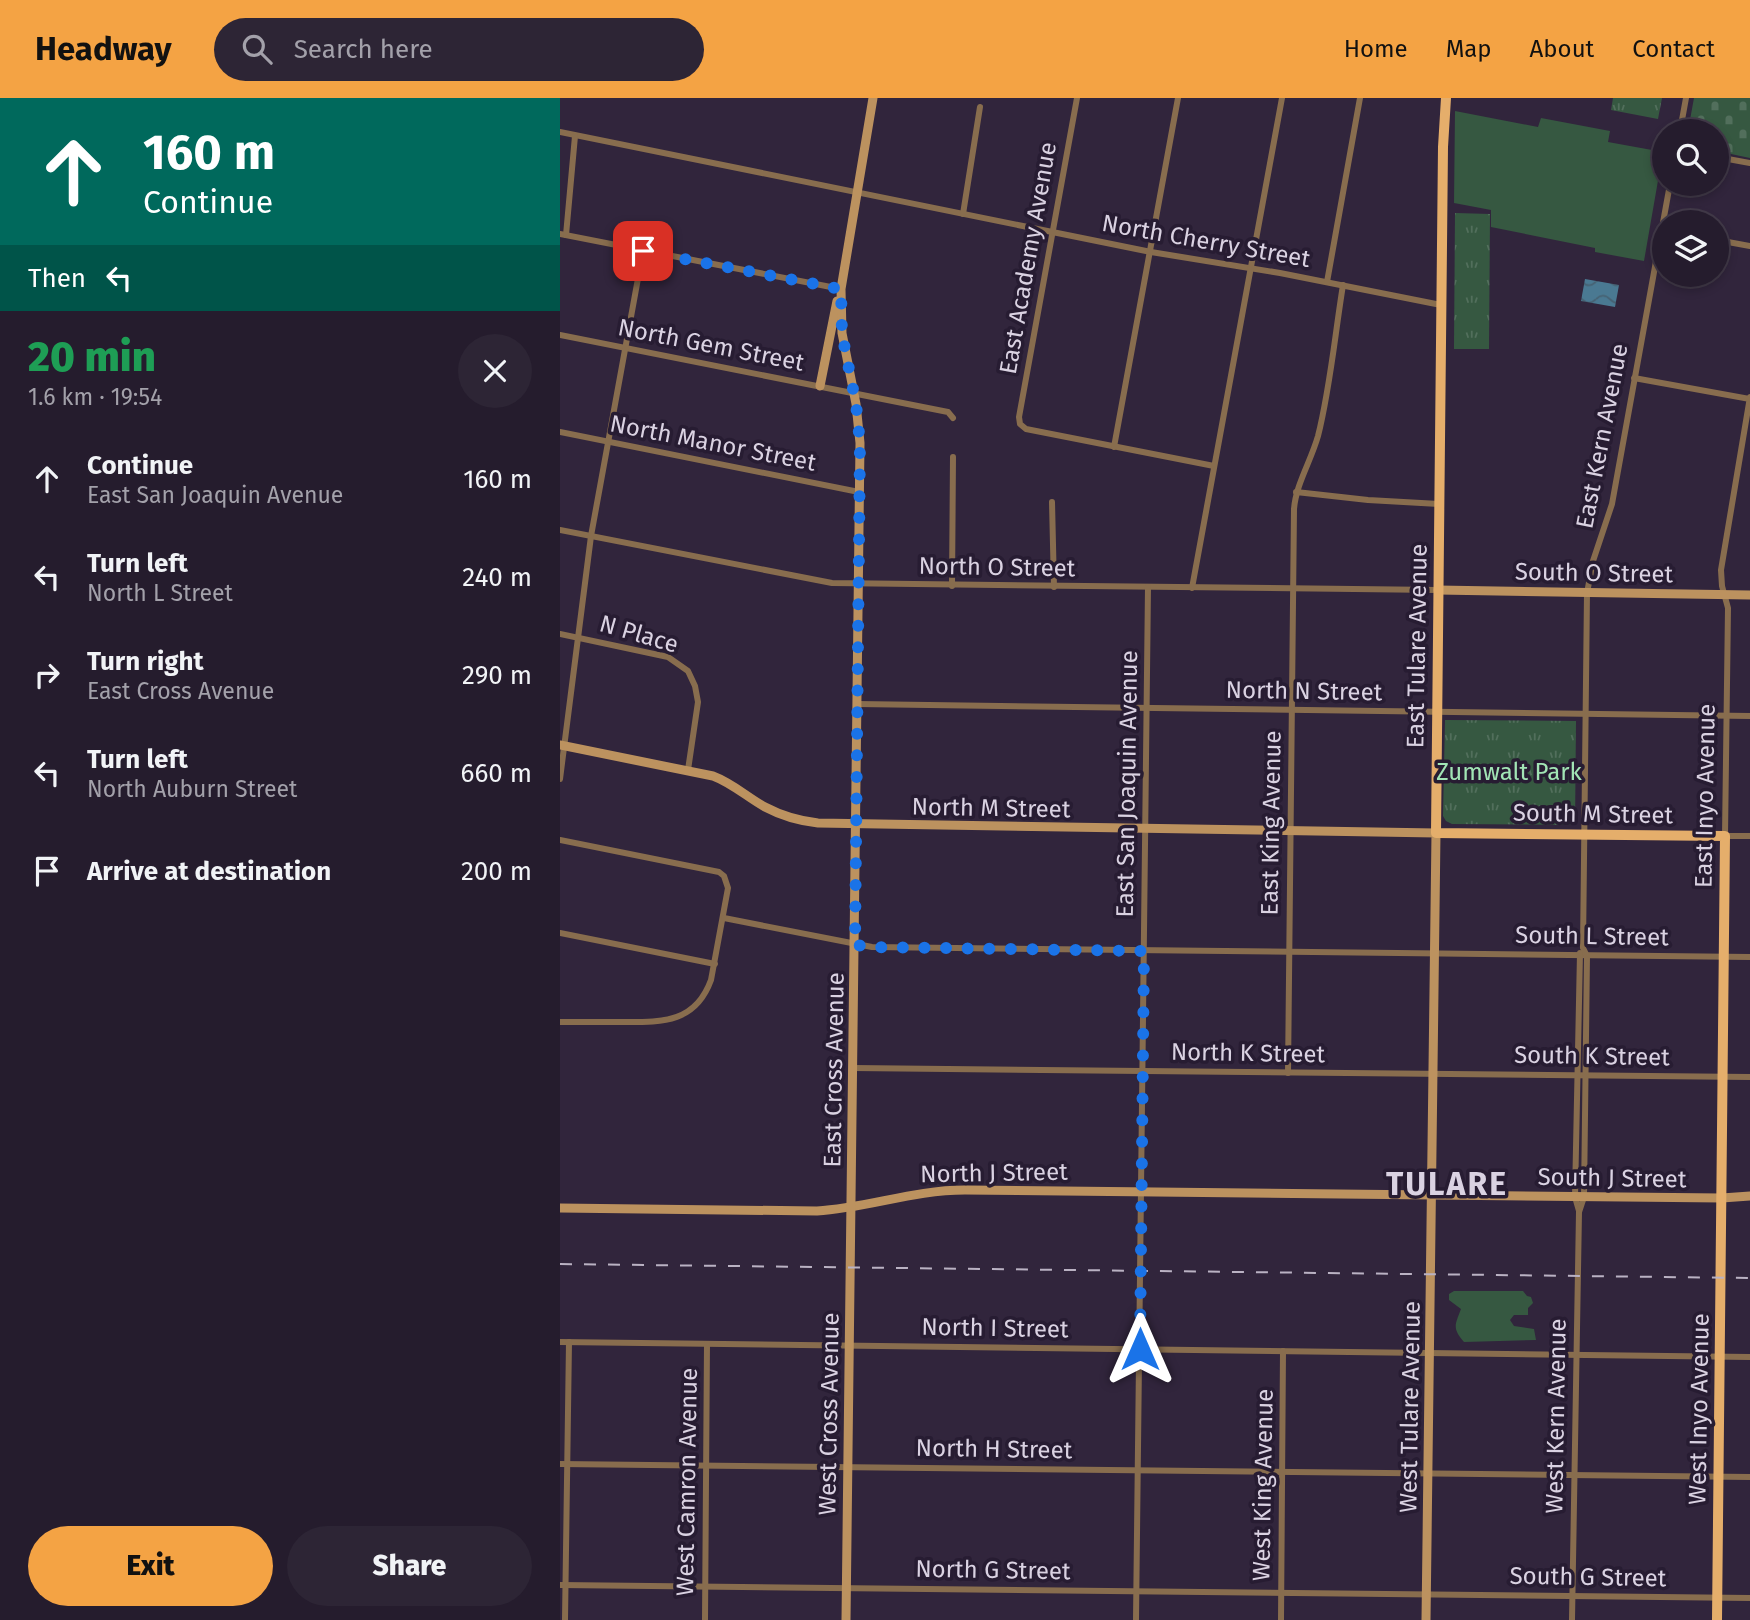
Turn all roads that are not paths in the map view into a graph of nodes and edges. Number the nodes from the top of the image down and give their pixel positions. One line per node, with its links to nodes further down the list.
1 (873, 98): 14 (street, East Cross Avenue)
2 (1077, 98): 16 (street, East Academy Avenue)
3 (1178, 98): 21 (street)
4 (1282, 98): 22 (street)
5 (1360, 98): 23 (street)
6 (1446, 98): 27 (main road, East Tulare Avenue)
7 (1686, 98): 9 (street)
8 (980, 107): 15 (street)
9 (1682, 119)
10 (560, 132): 11 (street, North Cherry Street)
11 (575, 136): 14 (street, North Cherry Street); 17 (street)
12 (1729, 159): 13 (street)
13 (1750, 163)
14 (857, 193): 15 (street, North Cherry Street); 26 (street, East Cross Avenue)
15 (963, 214): 16 (street, North Cherry Street)
16 (1053, 232): 21 (street, North Cherry Street); 37 (street, East Academy Avenue)
17 (563, 235): 20 (street)
18 (1729, 242): 19 (street)
19 (1750, 246)
20 (643, 251): 26 (street); 29 (street)
21 (1152, 252): 22 (street, North Cherry Street); 37 (street)
22 (1251, 269): 23 (street, North Cherry Street); 39 (street)
23 (1327, 282): 24 (street, North Cherry Street)
24 (1343, 285): 27 (street, North Cherry Street); 41 (street, East King Avenue)
25 (1652, 286): 30 (street, East Kern Avenue)
26 (841, 289): 31 (street); 32 (street, East Cross Avenue)
27 (1441, 305): 43 (main road, East Tulare Avenue)
28 (560, 335): 29 (street, North Gem Street)
29 (626, 348): 31 (street, North Gem Street); 36 (street)
30 (1634, 378): 33 (street); 53 (street, East Kern Avenue)
31 (820, 386): 32 (street, North Gem Street)
32 (855, 394): 34 (street, North Gem Street); 40 (street, East Cross Avenue)
33 (1750, 398): 54 (street, East Inyo Avenue)
34 (953, 418)
35 (560, 432): 36 (street, North Manor Street)
36 (608, 442): 40 (street, North Manor Street); 45 (street)
37 (1114, 447): 39 (street)
38 (953, 457): 47 (street)
39 (1214, 466): 50 (street)
40 (859, 492): 46 (street, East Cross Avenue)
41 (1296, 492): 43 (street); 51 (street, East King Avenue)
42 (1052, 502): 48 (street)
43 (1439, 504): 52 (main road, East Tulare Avenue)
44 (560, 530): 45 (street, North O Street)
45 (591, 536): 46 (street, North O Street); 57 (street)
46 (859, 584): 47 (street, North O Street); 58 (street, East Cross Avenue)
47 (952, 586): 48 (street, North O Street)
48 (1054, 587): 49 (street, North O Street)
49 (1148, 587): 50 (street, North O Street); 59 (street, East San Joaquin Avenue)
50 (1192, 588): 51 (street, North O Street)
51 (1293, 589): 52 (street, North O Street); 60 (street, East King Avenue)
52 (1438, 590): 53 (street, South O Street); 61 (main road, East Tulare Avenue)
53 (1587, 593): 54 (street, South O Street); 62 (street, East Kern Avenue)
54 (1725, 594): 55 (street, South O Street); 63 (street, East Inyo Avenue)
55 (1750, 595)
56 (560, 634): 57 (street, N Place)
57 (579, 638): 65 (street); 66 (street, N Place)
58 (857, 704): 59 (street, North N Street); 68 (street, East Cross Avenue)
59 (1147, 708): 60 (street, North N Street); 69 (street, East San Joaquin Avenue)
60 (1292, 710): 61 (street, North N Street); 70 (street, East King Avenue)
61 (1437, 711): 62 (street, North N Street); 71 (main road, East Tulare Avenue)
62 (1584, 713): 63 (street, North N Street); 72 (street, East Kern Avenue)
63 (1727, 715): 64 (street, North N Street); 73 (street, East Inyo Avenue)
64 (1750, 716)
65 (562, 745): 66 (street, North M Street); 67 (street)
66 (688, 770): 68 (street, North M Street)
67 (560, 779)
68 (855, 825): 69 (street, North M Street); 78 (street, East Cross Avenue)
69 (1145, 830): 70 (street, North M Street); 79 (street, East San Joaquin Avenue)
70 (1290, 831): 71 (street, North M Street); 80 (street, East King Avenue)
71 (1436, 833): 72 (main road, South M Street); 81 (street, East Tulare Avenue)
72 (1583, 835): 73 (main road, South M Street); 82 (street, East Kern Avenue)
73 (1725, 836): 74 (street, South M Street); 83 (main road, East Inyo Avenue)
74 (1750, 836)
75 (560, 840): 76 (street)
76 (724, 918): 78 (street, South L Street); 85 (street)
77 (560, 933): 85 (street)
78 (855, 945): 79 (street, South L Street); 87 (street, East Cross Avenue)
79 (1144, 951): 80 (street, South L Street); 88 (street, East San Joaquin Avenue)
80 (1289, 952): 81 (street, South L Street); 89 (street, East King Avenue)
81 (1434, 953): 82 (street, South L Street); 90 (street, East Tulare Avenue)
82 (1583, 956): 83 (street, South L Street); 91 (street, East Kern Avenue); 92 (street, East Kern Avenue)
83 (1724, 957): 84 (street, South L Street); 93 (main road, East Inyo Avenue)
84 (1750, 957)
85 (715, 964): 86 (street)
86 (560, 1022)
87 (853, 1068): 88 (street, North K Street); 101 (street, East Cross Avenue)
88 (1143, 1071): 89 (street, North K Street); 95 (street, East San Joaquin Avenue)
89 (1288, 1073): 90 (street, North K Street)
90 (1433, 1073): 91 (street, South K Street); 96 (street, East Tulare Avenue)
91 (1577, 1075): 92 (street, South K Street); 98 (street, East Kern Avenue)
92 (1585, 1076): 93 (street, South K Street); 98 (street, East Kern Avenue)
93 (1723, 1076): 94 (street, South K Street); 99 (main road, East Inyo Avenue)
94 (1750, 1077)
95 (1141, 1192): 96 (street, North J Street); 101 (street, North J Street); 107 (street, East San Joaquin Avenue)
96 (1432, 1195): 98 (street, South J Street); 109 (street, West Tulare Avenue)
97 (1750, 1196): 99 (street, South J Street)
98 (1579, 1197): 99 (street, South J Street); 102 (street, East Kern Avenue)
99 (1722, 1198): 111 (main road, West Inyo Avenue)
100 (560, 1208): 101 (street, North J Street)
101 (850, 1208): 106 (street, West Cross Avenue)
102 (1579, 1212): 110 (street, West Kern Avenue)
103 (560, 1342): 104 (street, North I Street)
104 (569, 1342): 105 (street, North I Street); 113 (street)
105 (708, 1344): 106 (street, North I Street); 114 (street, West Camron Avenue)
106 (849, 1346): 107 (street, North I Street); 115 (street, West Cross Avenue)
107 (1140, 1349): 108 (street, North I Street); 116 (street, East San Joaquin Avenue)
108 (1283, 1351): 109 (street, North I Street); 117 (street, West King Avenue)
109 (1430, 1352): 110 (street, North I Street); 118 (street, West Tulare Avenue)
110 (1576, 1354): 111 (street, North I Street); 119 (street, West Kern Avenue)
111 (1720, 1356): 112 (street, North I Street); 120 (main road, West Inyo Avenue)
112 (1750, 1356)
113 (564, 1464): 114 (street, North H Street); 122 (street)
114 (706, 1465): 115 (street, North H Street); 123 (street, West Camron Avenue)
115 (847, 1467): 116 (street, North H Street); 124 (street, West Cross Avenue)
116 (1137, 1470): 117 (street, North H Street); 125 (street, East San Joaquin Avenue)
117 (1282, 1472): 118 (street, North H Street); 126 (street, West King Avenue)
118 (1428, 1474): 119 (street, North H Street); 127 (street, West Tulare Avenue)
119 (1573, 1475): 120 (street, North H Street); 128 (street, West Kern Avenue)
120 (1719, 1477): 121 (street, North H Street); 129 (main road, West Inyo Avenue)
121 (1750, 1477)
122 (563, 1585): 123 (street, North G Street); 131 (street)
123 (705, 1586): 124 (street, North G Street); 132 (street, West Camron Avenue)
124 (846, 1588): 125 (street, North G Street); 133 (street, West Cross Avenue)
125 (1136, 1591): 126 (street, North G Street); 134 (street, East San Joaquin Avenue)
126 (1281, 1593): 127 (street, North G Street); 135 (street, West King Avenue)
127 (1426, 1595): 128 (street, South G Street); 136 (street, West Tulare Avenue)
128 (1572, 1596): 129 (street, South G Street); 137 (street, West Kern Avenue)
129 (1717, 1598): 130 (street, South G Street); 138 (main road, West Inyo Avenue)
130 (1750, 1598)
131 (565, 1620)
132 (705, 1620)
133 (846, 1620)
134 (1136, 1620)
135 (1281, 1620)
136 (1426, 1620)
137 (1572, 1620)
138 (1717, 1620)

